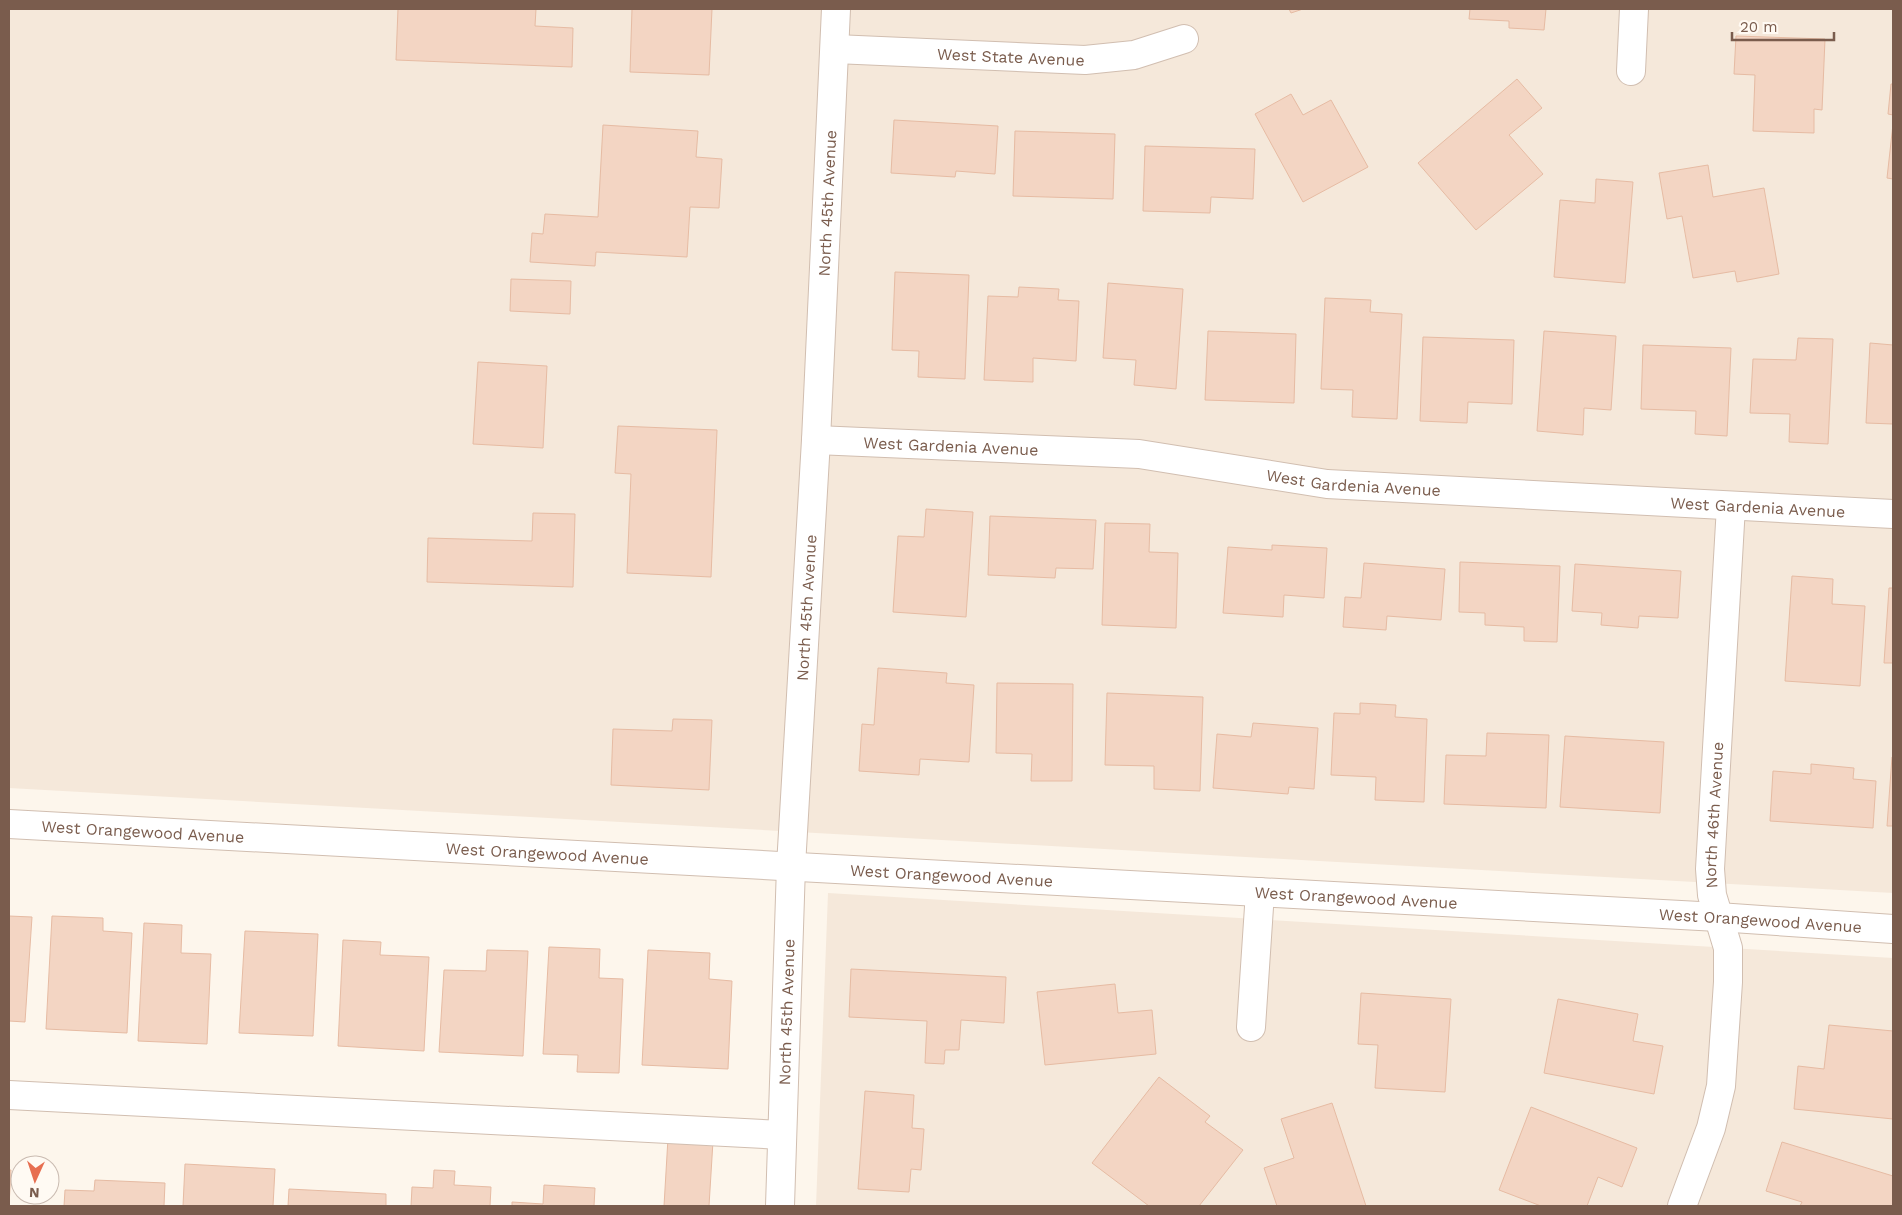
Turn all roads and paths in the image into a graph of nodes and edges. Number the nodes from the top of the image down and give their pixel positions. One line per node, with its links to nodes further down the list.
1 (836, 9): 4 (street, North 45th Avenue)
2 (1634, 9): 5 (street)
3 (1184, 39): 4 (street, West State Avenue)
4 (835, 48): 6 (street, North 45th Avenue)
5 (1630, 72)
6 (816, 440): 7 (street, West Gardenia Avenue); 10 (street, North 45th Avenue)
7 (1731, 506): 8 (street, West Gardenia Avenue); 12 (street, North 46th Avenue)
8 (1893, 514)
9 (9, 824): 10 (street, West Orangewood Avenue)
10 (791, 866): 11 (street, West Orangewood Avenue); 16 (street, North 45th Avenue)
11 (1260, 892): 12 (street, West Orangewood Avenue); 14 (street)
12 (1718, 917): 13 (street, West Orangewood Avenue); 18 (street, North 46th Avenue)
13 (1893, 929)
14 (1251, 1027)
15 (9, 1095): 16 (street)
16 (782, 1135): 17 (street, North 45th Avenue)
17 (780, 1206)
18 (1682, 1206)

